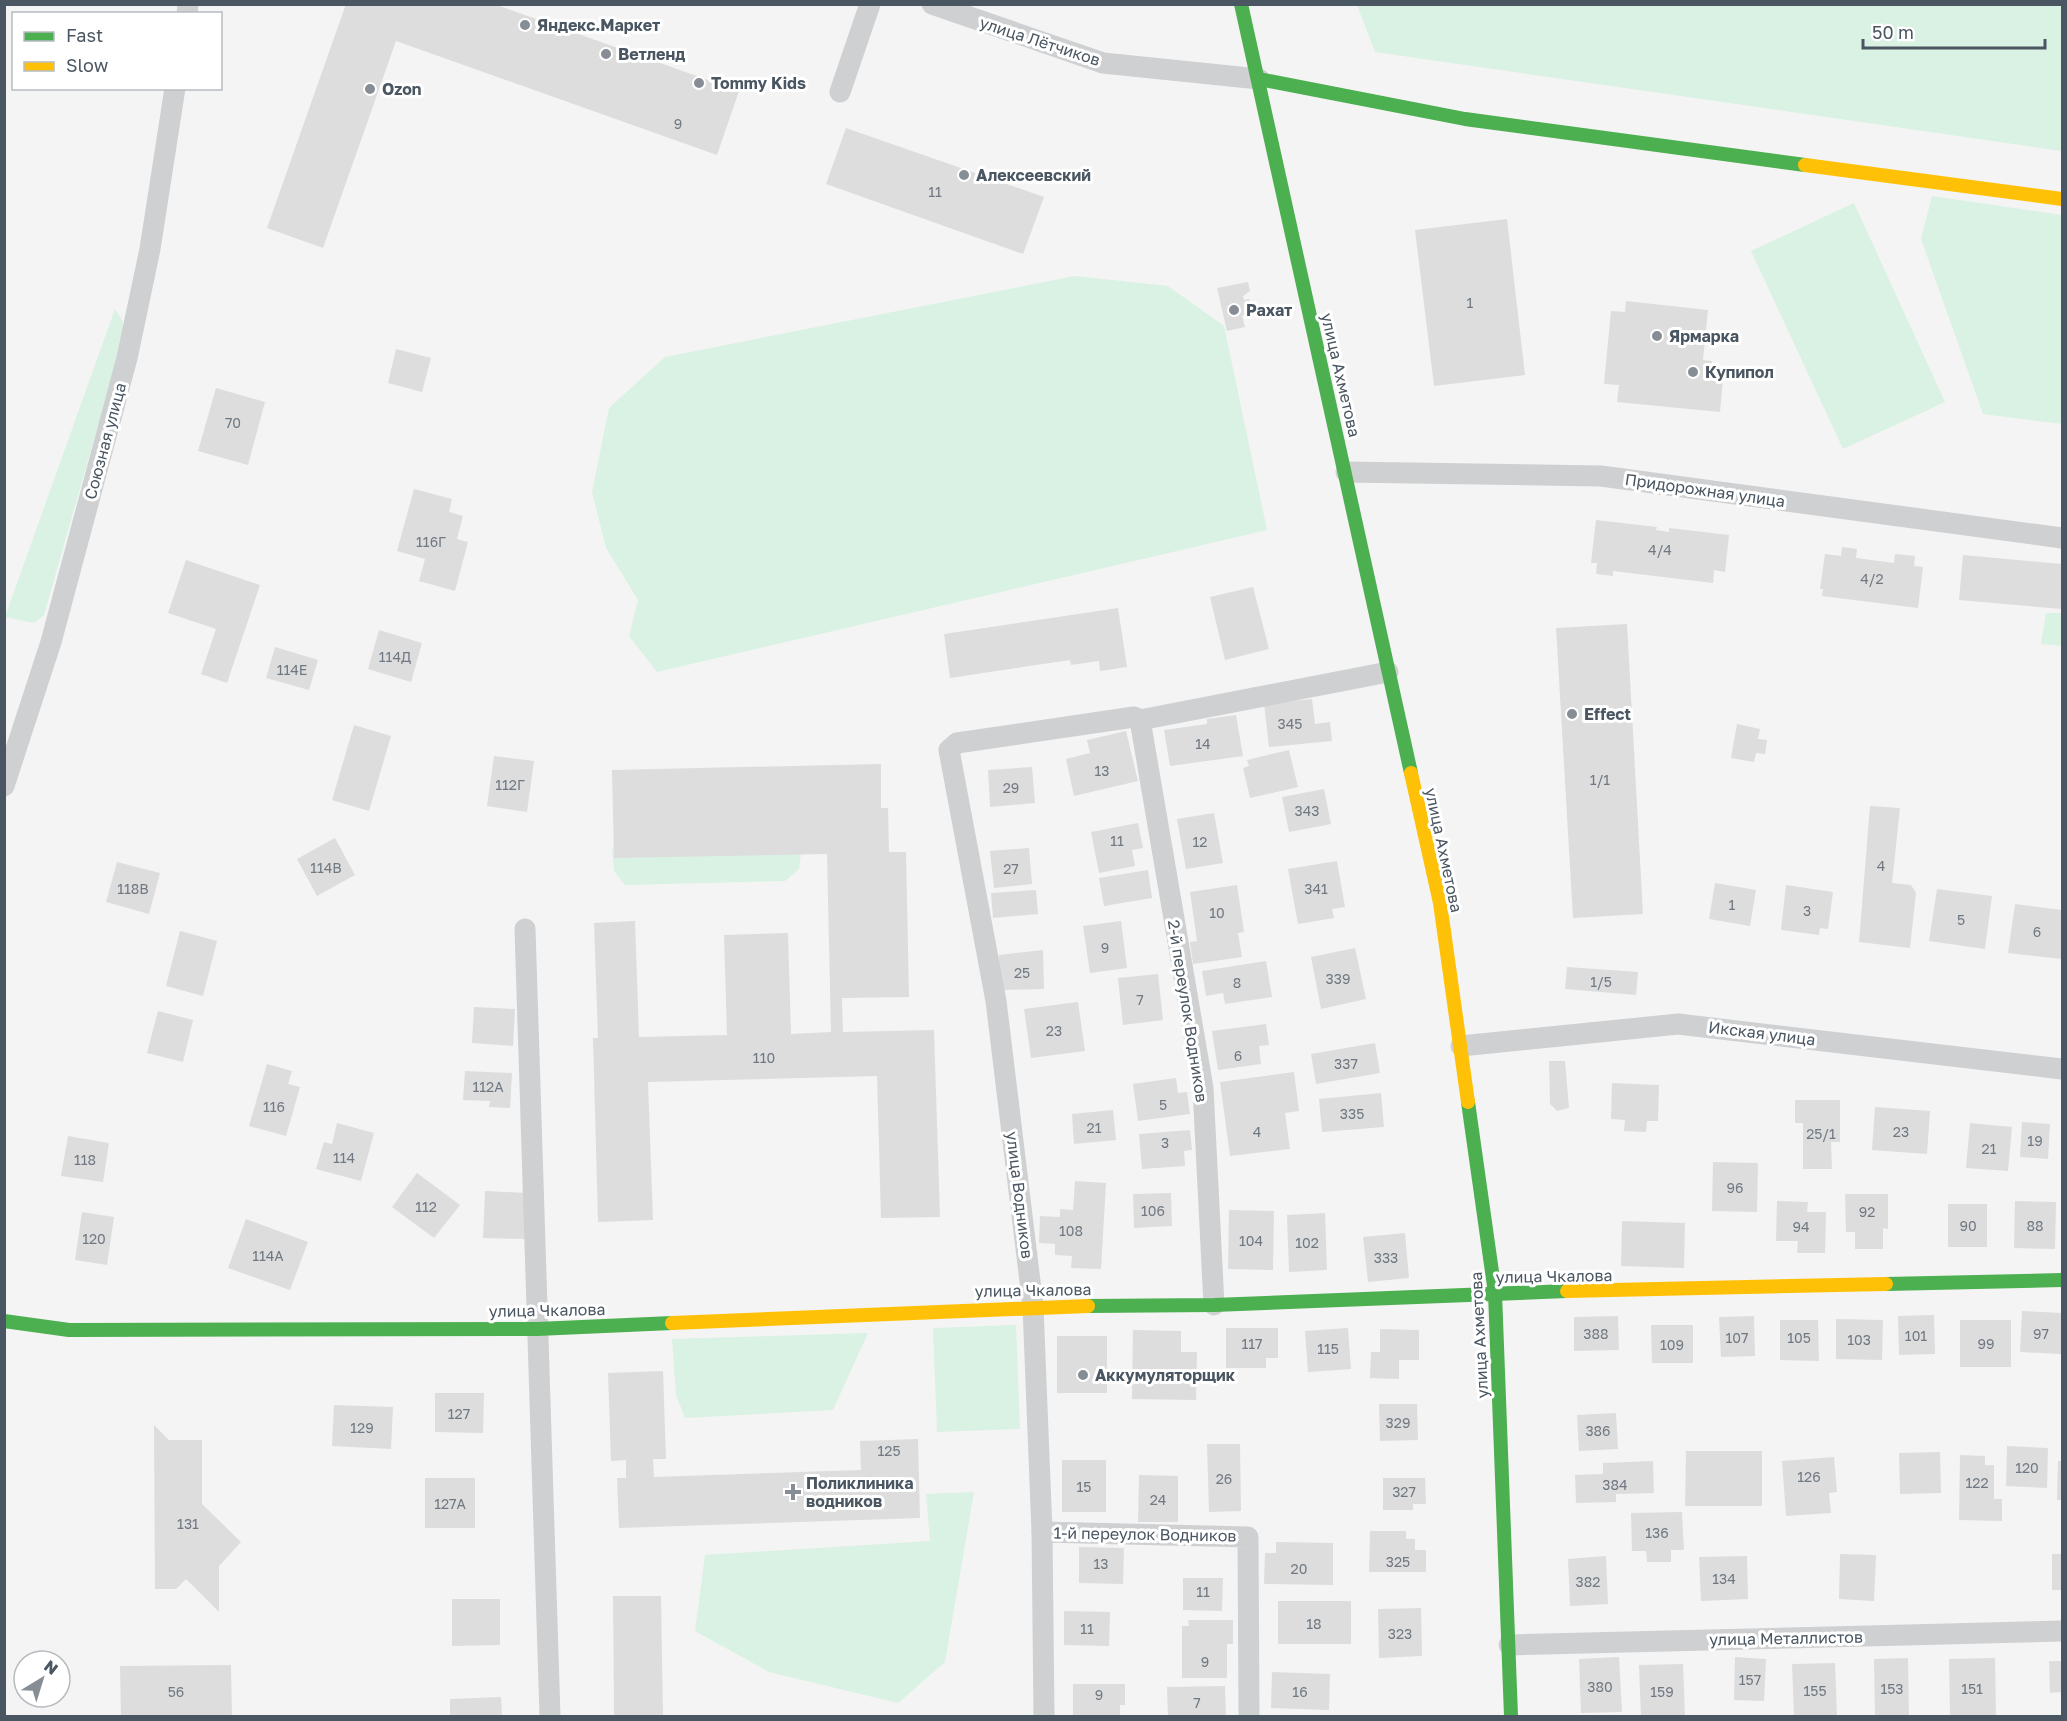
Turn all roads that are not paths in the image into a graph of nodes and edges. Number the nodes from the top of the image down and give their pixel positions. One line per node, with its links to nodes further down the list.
1 (870, 4): 6 (street)
2 (932, 4): 4 (street, улица Лётчиков)
3 (1241, 4): 4 (main road, улица Ахметова)
4 (1258, 80): 7 (main road); 8 (main road, улица Ахметова)
5 (175, 90): 12 (street, Союзная улица)
6 (840, 92)
7 (2062, 199)
8 (1346, 472): 9 (street, Придорожная улица); 10 (main road, улица Ахметова)
9 (2062, 538)
10 (1388, 672): 11 (street); 14 (main road, улица Ахметова)
11 (1140, 720): 18 (street, 2-й переулок Водников); 19 (street, улица Водников)
12 (4, 786)
13 (525, 928): 21 (street)
14 (1461, 1046): 15 (street, Икская улица); 17 (main road, улица Ахметова)
15 (2062, 1070)
16 (2062, 1280): 17 (main road, улица Чкалова)
17 (1496, 1293): 18 (main road, улица Чкалова); 24 (main road, улица Ахметова)
18 (1214, 1305): 19 (main road, улица Чкалова)
19 (1034, 1306): 21 (main road, улица Чкалова); 22 (street, улица Водников)
20 (4, 1321): 21 (main road, улица Чкалова)
21 (537, 1329): 25 (street)
22 (1042, 1532): 26 (street, улица Водников); 27 (street, 1-й переулок Водников)
23 (2062, 1631): 24 (street, улица Металлистов)
24 (1509, 1645): 28 (main road, улица Ахметова)
25 (550, 1716)
26 (1044, 1716)
27 (1250, 1716)
28 (1511, 1716)

